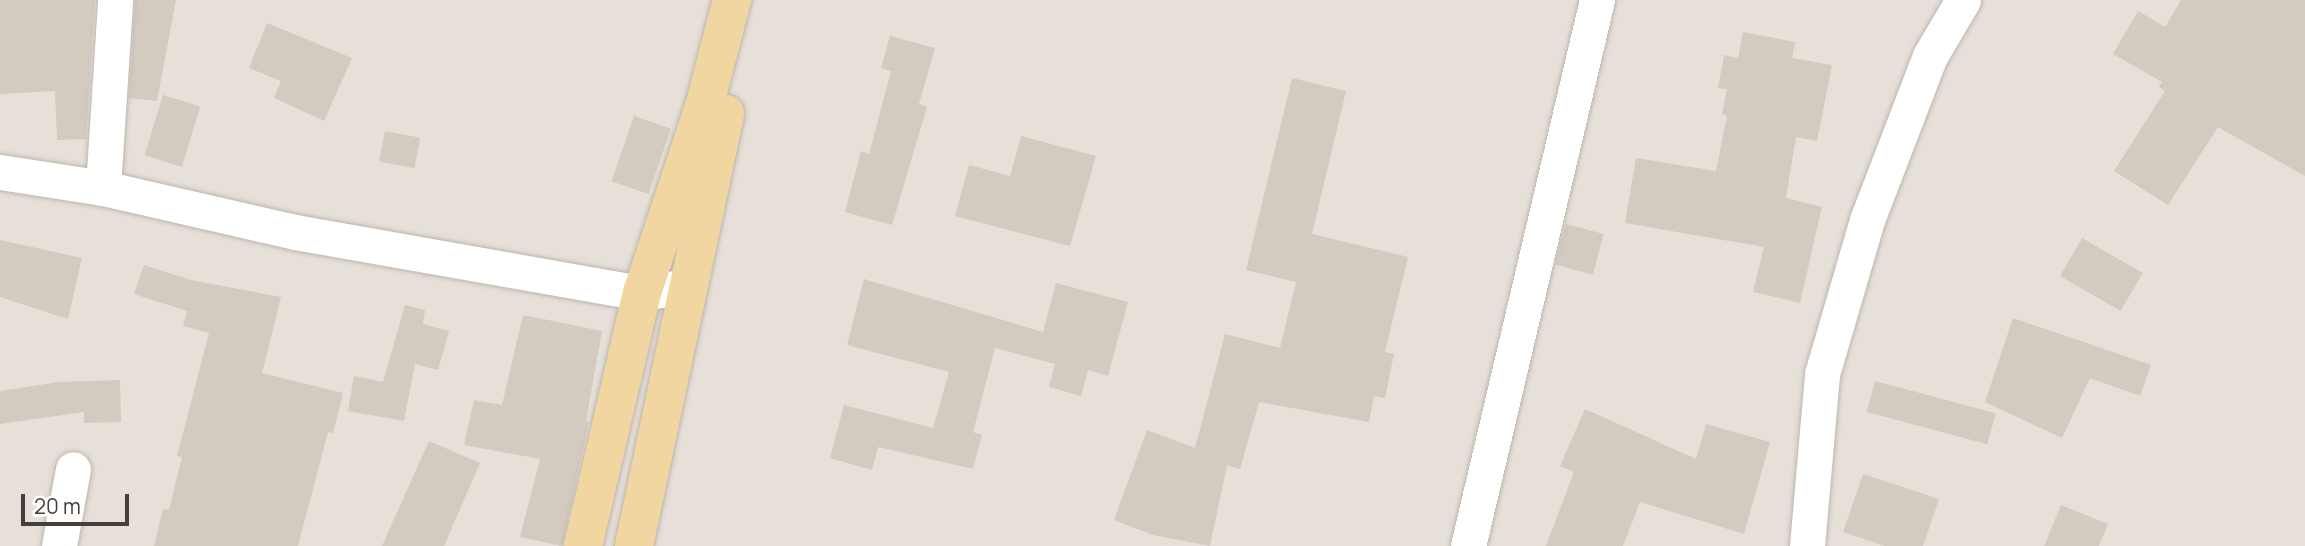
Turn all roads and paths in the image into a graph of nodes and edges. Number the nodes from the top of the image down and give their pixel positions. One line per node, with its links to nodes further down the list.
1 (115, 0): 7 (street)
2 (732, 0): 9 (main road)
3 (754, 0): 8 (main road)
4 (1597, 0): 14 (street)
5 (1962, 0): 15 (street)
6 (0, 172): 7 (street)
7 (103, 188): 9 (street)
8 (687, 286): 9 (street); 13 (main road)
9 (642, 293): 12 (main road)
10 (73, 469): 11 (street)
11 (59, 546)
12 (583, 546)
13 (634, 546)
14 (1468, 546)
15 (1807, 546)

